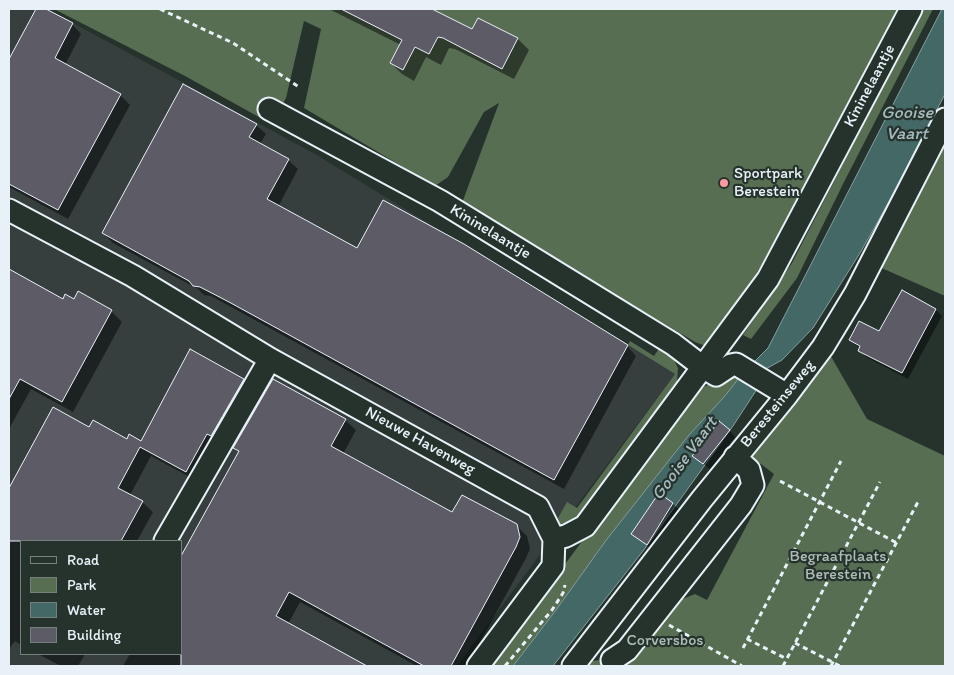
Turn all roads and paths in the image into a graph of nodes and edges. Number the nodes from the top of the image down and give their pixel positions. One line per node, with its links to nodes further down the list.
1 (160, 9): 3 (path)
2 (911, 9): 8 (street, Kininelaantje)
3 (299, 87)
4 (269, 109): 8 (street, Kininelaantje)
5 (945, 119): 9 (street, Beresteinseweg)
6 (9, 210): 7 (street, Nieuwe Havenweg)
7 (270, 358): 17 (street, Nieuwe Havenweg); 18 (street)
8 (703, 367): 9 (street, Kininelaantje); 17 (street)
9 (787, 395): 10 (street, Beresteinseweg)
10 (735, 458): 20 (street); 21 (street, Beresteinseweg)
11 (841, 461): 15 (path)
12 (780, 481): 15 (path)
13 (880, 482): 16 (path)
14 (919, 500): 19 (path)
15 (819, 502): 16 (path); 22 (path)
16 (859, 523): 19 (path); 23 (path)
17 (554, 539): 27 (street, Nieuwe Havenweg)
18 (166, 540)
19 (897, 543): 26 (path)
20 (656, 613): 21 (street); 29 (path)
21 (602, 628): 28 (street, Beresteinseweg)
22 (747, 638): 24 (path); 25 (path)
23 (795, 643): 25 (path); 26 (path)
24 (743, 648)
25 (787, 659): 30 (path)
26 (832, 665): 31 (path)
27 (478, 666)
28 (573, 666)
29 (742, 666)
30 (783, 666)
31 (840, 666)

